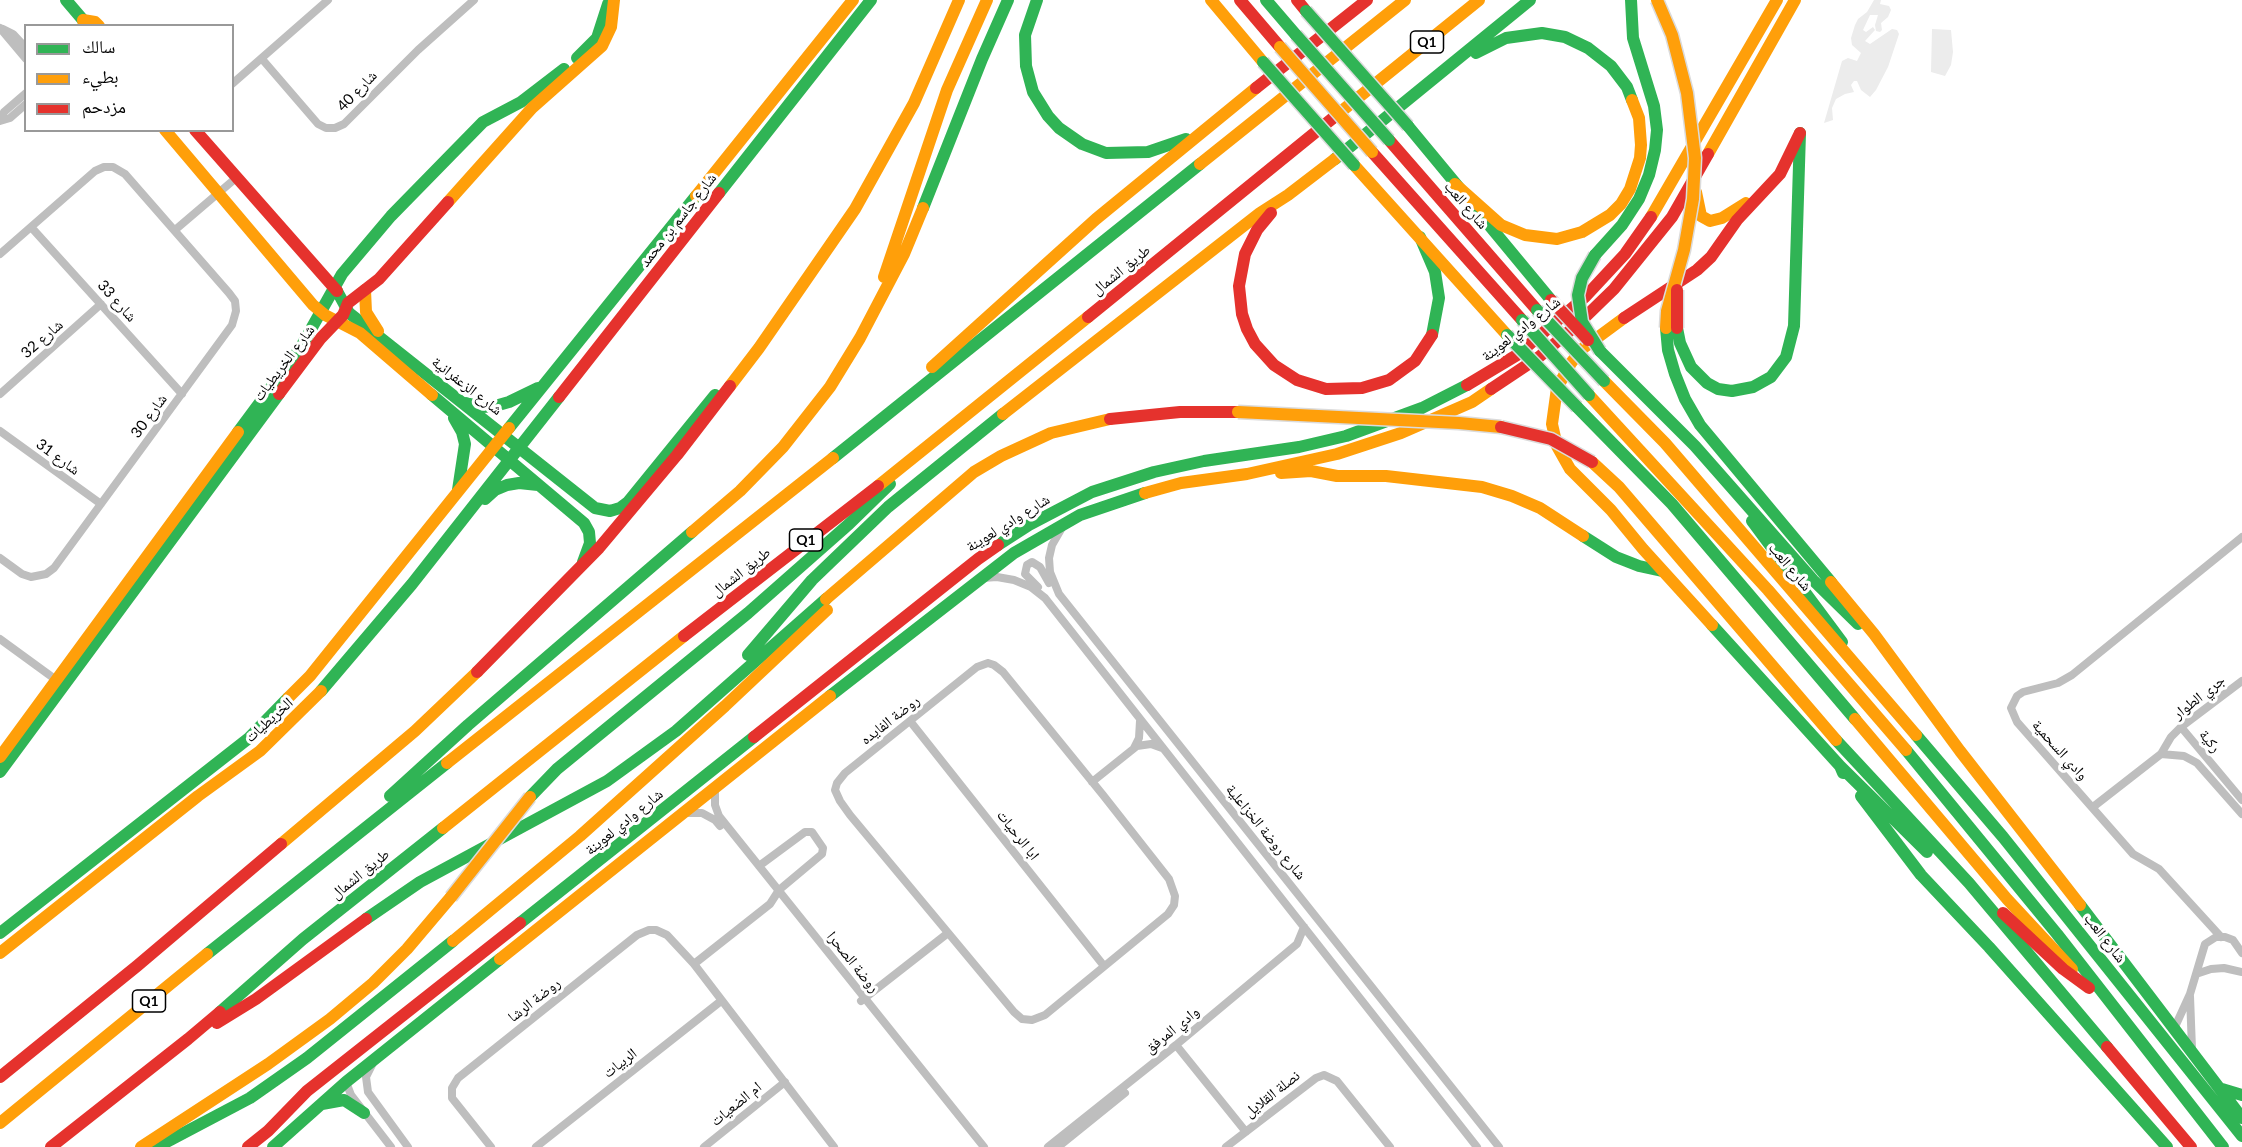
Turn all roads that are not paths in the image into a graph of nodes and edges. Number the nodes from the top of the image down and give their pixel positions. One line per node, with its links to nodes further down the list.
1 (66, 0): 24 (main road)
2 (328, 0): 28 (street)
3 (474, 0): 28 (street, شارع 40)
4 (609, 0): 33 (main road, شارع الخريطيات)
5 (614, 0): 34 (main road, شارع الخريطيات)
6 (853, 0): 60 (main road, شارع جاسم بن محمد)
7 (871, 0): 69 (main road, شارع جاسم بن محمد)
8 (959, 0): 59 (main road)
9 (987, 0): 54 (main road)
10 (1008, 0): 54 (main road)
11 (1037, 0): 36 (main road)
12 (1211, 0): 47 (main road, bridge)
13 (1240, 0): 129 (main road, شارع العب, bridge)
14 (1266, 0): 89 (main road, شارع العب, bridge)
15 (1297, 0): 41 (main road, bridge)
16 (1367, 0): 36 (main road)
17 (1405, 0): 63 (main road, Q1)
18 (1479, 0): 70 (main road, طريق الشمال / Q1)
19 (1530, 0): 29 (main road)
20 (1631, 0): 58 (main road, bridge)
21 (1657, 0): 56 (main road, bridge)
22 (1777, 0): 120 (main road, شارع وادي لعوينة)
23 (1795, 0): 39 (main road, شارع وادي لعوينة)
24 (84, 23)
25 (0, 28): 26 (street); 27 (street)
26 (24, 46)
27 (24, 57)
28 (262, 59): 30 (street)
29 (1437, 75): 41 (main road); 44 (main road)
30 (234, 82)
31 (24, 95): 35 (street)
32 (24, 106): 35 (street)
33 (513, 106): 34 (main road); 49 (main road, شارع الخريطيات)
34 (523, 117): 50 (main road, شارع الخريطيات)
35 (0, 121)
36 (1202, 131): 63 (main road)
37 (167, 132): 42 (main road, شارع الزعفرانية)
38 (197, 132): 40 (main road, شارع الزعفرانية)
39 (1700, 171): 43 (main road); 72 (main road, شارع وادي لعوينة)
40 (236, 178): 42 (street); 49 (main road, شارع الزعفرانية)
41 (1455, 184): 58 (main road, bridge)
42 (216, 193): 46 (street); 53 (main road, شارع الزعفرانية)
43 (1759, 194): 56 (main road); 83 (main road)
44 (1288, 195): 47 (main road); 95 (main road)
45 (32, 227): 46 (street, شارع 30); 48 (street, شارع 30); 51 (street, شارع 33)
46 (175, 230): 62 (street, شارع 30)
47 (1420, 237): 125 (main road, bridge)
48 (0, 254)
49 (334, 286): 52 (main road, شارع الزعفرانية); 53 (main road, شارع الخريطيات)
50 (365, 290): 52 (main road, شارع الخريطيات); 57 (main road)
51 (101, 304): 61 (street, شارع 32); 62 (street, شارع 33)
52 (346, 308): 55 (main road, شارع الخريطيات); 57 (main road, شارع الزعفرانية)
53 (321, 312): 55 (main road, شارع الزعفرانية); 91 (main road, شارع الخريطيات)
54 (873, 314): 109 (main road)
55 (337, 321): 65 (main road, شارع الزعفرانية); 91 (main road, شارع الخريطيات)
56 (1672, 328): 87 (main road)
57 (383, 340): 64 (main road, شارع الزعفرانية)
58 (1600, 351): 75 (main road)
59 (736, 376): 69 (main road, شارع الزعفرانية); 82 (main road)
60 (541, 386): 64 (main road); 67 (main road, شارع جاسم بن محمد)
61 (0, 394)
62 (182, 394): 76 (street, شارع 30)
63 (903, 400): 109 (main road, Q1)
64 (464, 402): 67 (main road, شارع الزعفرانية)
65 (450, 411): 68 (main road, شارع الزعفرانية); 74 (main road)
66 (0, 431): 76 (street, شارع 31)
67 (503, 434): 68 (main road, شارع جاسم بن محمد); 69 (main road, شارع الزعفرانية)
68 (493, 447): 71 (main road, شارع الزعفرانية); 74 (main road, الخريطيات)
69 (520, 447): 71 (main road, شارع جاسم بن محمد)
70 (913, 457): 131 (main road, طريق الشمال / Q1); 147 (main road, bridge)
71 (509, 460): 73 (main road, شارع الزعفرانية); 77 (main road, الخريطيات)
72 (1247, 474): 78 (main road, شارع وادي لعوينة); 83 (main road)
73 (540, 485): 77 (main road); 82 (main road, شارع الزعفرانية)
74 (459, 490): 114 (main road, الخريطيات)
75 (1745, 503): 87 (main road); 89 (main road)
76 (101, 504): 81 (street, شارع 30)
77 (462, 520): 118 (main road, الخريطيات)
78 (1065, 523): 84 (main road, شارع وادي لعوينة); 85 (street, شارع روضة الخزاعلية)
79 (2242, 537): 105 (street, وادي السحمية)
80 (886, 549): 95 (main road); 110 (main road, bridge); 148 (main road)
81 (0, 558)
82 (579, 568): 135 (main road)
83 (1662, 571): 100 (main road)
84 (979, 578): 86 (street, شارع روضة الخزاعلية); 103 (main road, شارع وادي لعوينة)
85 (1059, 594): 86 (street); 164 (street, شارع روضة الخزاعلية)
86 (1050, 605): 92 (street, شارع روضة الخزاعلية)
87 (1874, 634): 130 (main road)
88 (0, 639): 91 (street)
89 (1864, 677): 145 (main road, شارع العب)
90 (2242, 681): 94 (street, جري الطوار)
91 (60, 683): 99 (main road, شارع الخريطيات); 101 (main road, شارع الخريطيات)
92 (1140, 720): 96 (street, شارع روضة الخزاعلية); 97 (street)
93 (910, 721): 102 (street, روضة الفايده); 115 (street, روضة الفايده); 122 (street, ابا الرحيات)
94 (2181, 727): 98 (street, جري الطوار); 104 (street, ركية)
95 (676, 731): 131 (main road)
96 (1162, 748): 97 (street); 113 (street, شارع روضة الخزاعلية)
97 (1133, 749): 102 (street)
98 (2161, 754): 105 (street, جري الطوار); 107 (street)
99 (0, 757)
100 (1840, 766): 112 (main road); 165 (main road)
101 (0, 772)
102 (1092, 782): 122 (street, روضة الفايده)
103 (715, 788): 106 (main road, شارع وادي لعوينة); 108 (street, روضة الصحرا)
104 (2242, 800)
105 (2093, 807): 116 (street, وادي السحمية)
106 (683, 813): 111 (street, روضة الصحرا); 134 (main road, شارع وادي لعوينة)
107 (2242, 814)
108 (759, 866): 111 (street, روضة الصحرا); 111 (street)
109 (299, 879): 143 (main road, Q1)
110 (1969, 883): 112 (main road); 125 (main road)
111 (778, 893): 121 (street); 127 (street, روضة الصحرا)
112 (1990, 910): 166 (main road)
113 (1304, 927): 117 (street, شارع روضة الخزاعلية); 132 (street, وادي المرفق)
114 (0, 933)
115 (948, 933): 122 (street, روضة الفايده); 127 (street)
116 (2221, 936): 119 (street, وادي السحمية); 124 (street)
117 (1318, 946): 132 (street, وادي المرفق); 163 (street, شارع روضة الخزاعلية)
118 (0, 953)
119 (2242, 953)
120 (478, 957): 136 (main road); 149 (main road, شارع وادي لعوينة)
121 (694, 964): 128 (street, روضة الرشا); 153 (street, روضة الرشا)
122 (1104, 966)
123 (2242, 972): 124 (street)
124 (2196, 974): 126 (street)
125 (2089, 988): 129 (main road)
126 (2190, 994): 130 (street); 133 (street)
127 (863, 1000): 157 (street, روضة الصحرا); 158 (street, روضة الصحرا)
128 (721, 1001): 137 (street, روضة الرشا); 154 (street, الربيات)
129 (2115, 1009): 167 (main road, شارع العب)
130 (2174, 1029): 133 (main road)
131 (188, 1039): 146 (main road, طريق الشمال / Q1)
132 (1177, 1047): 144 (street, نصلة القلايل); 159 (street, وادي المرفق); 160 (street, وادي المرفق)
133 (2192, 1050): 138 (main road)
134 (375, 1060): 136 (main road, شارع وادي لعوينة); 152 (street)
135 (0, 1077)
136 (346, 1082): 140 (main road, شارع وادي لعوينة); 141 (street)
137 (785, 1082): 155 (street, ام الضعيات); 156 (street, روضة الرشا)
138 (2222, 1089): 139 (main road); 142 (main road)
139 (2242, 1095)
140 (318, 1106): 141 (main road); 150 (main road, شارع وادي لعوينة)
141 (364, 1113): 151 (street)
142 (2242, 1118)
143 (1, 1121)
144 (1246, 1132): 161 (street, نصلة القلايل); 162 (street, نصلة القلايل)
145 (2242, 1136)
146 (51, 1147)
147 (141, 1147)
148 (157, 1147)
149 (248, 1147)
150 (273, 1147)
151 (391, 1147)
152 (408, 1147)
153 (491, 1147)
154 (536, 1147)
155 (704, 1147)
156 (834, 1147)
157 (977, 1147)
158 (984, 1147)
159 (1048, 1147)
160 (1058, 1147)
161 (1226, 1147)
162 (1390, 1147)
163 (1477, 1147)
164 (1499, 1147)
165 (2167, 1147)
166 (2191, 1147)
167 (2223, 1147)

